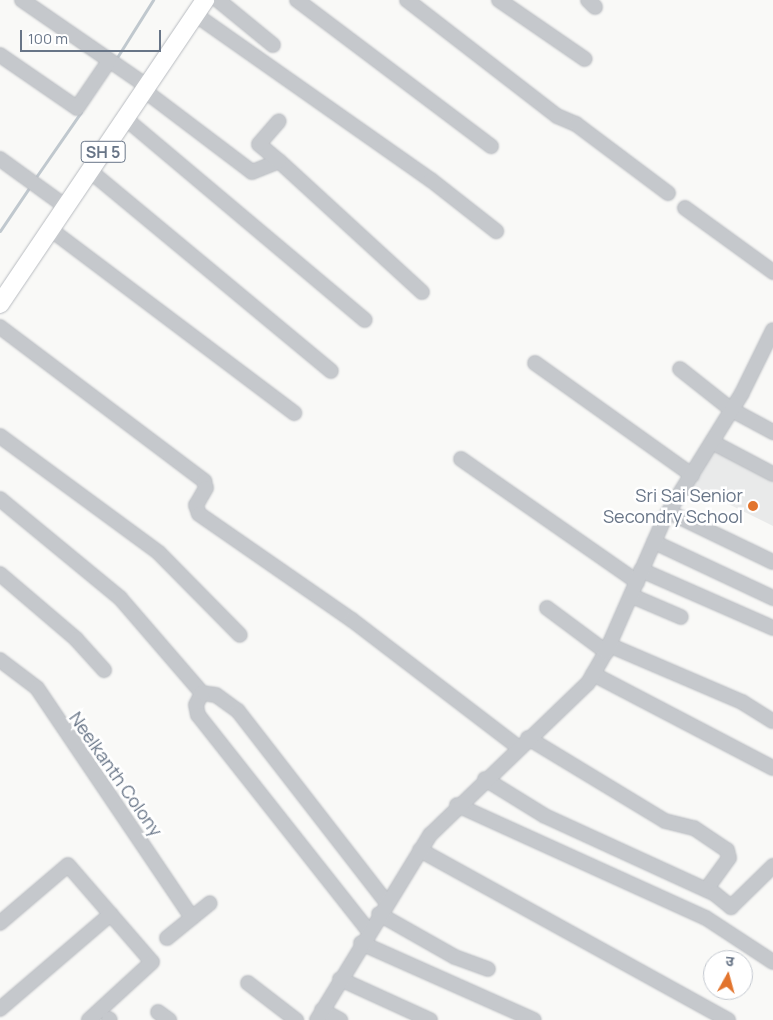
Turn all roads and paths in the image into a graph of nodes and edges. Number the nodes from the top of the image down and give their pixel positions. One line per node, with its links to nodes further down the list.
1 (22, 0): 10 (street)
2 (218, 0): 7 (street)
3 (297, 0): 14 (street)
4 (407, 0): 18 (street)
5 (499, 0): 9 (street)
6 (200, 7): 11 (main road, SH 5); 22 (street)
7 (273, 45)
8 (0, 55): 10 (street)
9 (585, 60)
10 (108, 61): 11 (street)
11 (147, 89): 12 (main road, SH 5); 16 (street)
12 (126, 118): 17 (main road, SH 5); 26 (street)
13 (279, 122): 16 (street)
14 (490, 146)
15 (0, 160): 19 (street)
16 (279, 161): 24 (street)
17 (90, 171): 19 (main road, SH 5); 31 (street)
18 (668, 193)
19 (65, 206): 21 (main road, SH 5)
20 (685, 208): 23 (street)
21 (50, 229): 25 (main road, SH 5); 33 (street)
22 (496, 231)
23 (773, 272)
24 (422, 292)
25 (0, 304)
26 (365, 320)
27 (0, 327): 58 (street)
28 (773, 330): 32 (street)
29 (535, 363): 39 (street)
30 (680, 369): 32 (street)
31 (331, 371)
32 (732, 410): 34 (street); 36 (street)
33 (294, 413)
34 (773, 432)
35 (0, 436): 51 (street)
36 (712, 442): 38 (street); 39 (street)
37 (461, 460): 45 (street)
38 (773, 474)
39 (692, 475): 41 (street)
40 (0, 499): 56 (street)
41 (669, 512): 42 (street); 43 (street)
42 (654, 542): 45 (street); 47 (street)
43 (773, 562)
44 (0, 574): 54 (street)
45 (639, 576): 46 (street); 50 (street)
46 (632, 596): 49 (street); 52 (street)
47 (773, 598)
48 (547, 608): 52 (street)
49 (681, 617)
50 (773, 628)
51 (240, 635)
52 (608, 649): 55 (street); 57 (street)
53 (0, 660): 69 (street, Neelkanth Colony)
54 (104, 670)
55 (593, 674): 58 (street); 59 (street)
56 (202, 693): 65 (street); 71 (street)
57 (773, 721)
58 (523, 742): 60 (street); 64 (street)
59 (773, 768)
60 (485, 779): 61 (street); 64 (street)
61 (457, 805): 62 (street); 74 (street)
62 (420, 850): 65 (street); 85 (street)
63 (773, 866): 64 (street)
64 (706, 890)
65 (386, 902): 68 (street)
66 (210, 903): 69 (street)
67 (111, 914): 70 (street); 78 (street); 80 (street)
68 (379, 914): 71 (street); 75 (street)
69 (192, 918): 72 (street)
70 (0, 923)
71 (368, 930): 73 (street)
72 (167, 938)
73 (361, 943): 76 (street); 84 (street)
74 (773, 962)
75 (488, 969)
76 (340, 979): 79 (street); 83 (street)
77 (248, 983): 81 (street)
78 (0, 1009)
79 (320, 1015): 82 (street)
80 (90, 1020)
81 (296, 1020)
82 (340, 1020)
83 (430, 1020)
84 (534, 1020)
85 (728, 1020)

